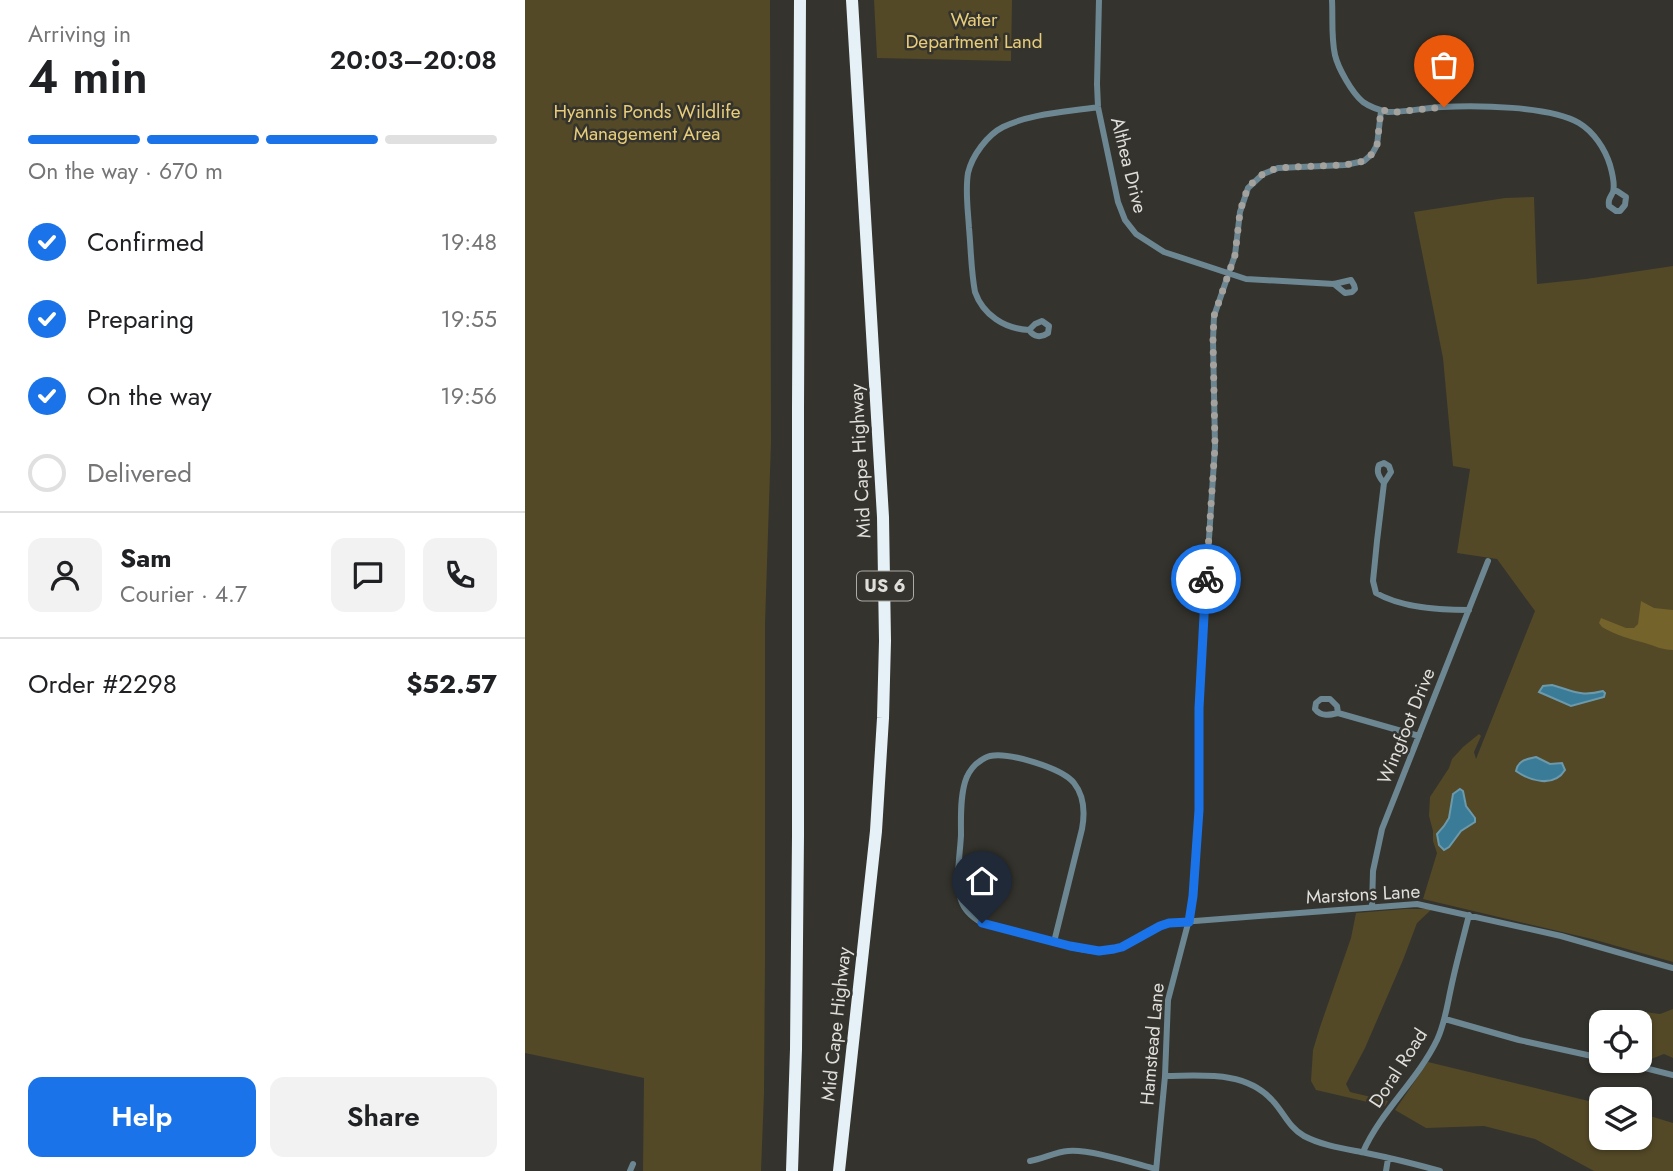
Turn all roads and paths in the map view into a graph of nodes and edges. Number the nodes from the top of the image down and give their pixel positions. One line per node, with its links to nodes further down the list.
1 (800, 0): 30 (highway, Mid Cape Highway)
2 (852, 0): 31 (highway, Mid Cape Highway / US 6)
3 (1099, 0): 5 (street, Althea Drive)
4 (1332, 0): 6 (street)
5 (1098, 107): 8 (street, Althea Drive); 10 (street)
6 (1381, 110): 7 (street); 8 (street, Hamstead Lane)
7 (1613, 191)
8 (1228, 274): 9 (street, Althea Drive); 18 (street, Hamstead Lane)
9 (1334, 284)
10 (1029, 330)
11 (1384, 482): 13 (street)
12 (1488, 561): 13 (street, Wingfoot Drive)
13 (1469, 610): 15 (street, Wingfoot Drive)
14 (1338, 713): 15 (street)
15 (1419, 736): 16 (street, Wingfoot Drive)
16 (1372, 907): 17 (street, Marstons Lane); 18 (street, Marstons Lane)
17 (1469, 915): 20 (street, Marstons Lane); 21 (street, Doral Road)
18 (1189, 922): 19 (street, Marstons Lane); 25 (street, Hamstead Lane)
19 (1054, 942): 19 (street, Marstons Lane)
20 (1673, 968)
21 (1445, 1019): 22 (street); 26 (street, Doral Road)
22 (1589, 1055)
23 (1652, 1070): 24 (street)
24 (1673, 1075)
25 (1165, 1076): 26 (street); 29 (street, Hamstead Lane)
26 (1363, 1152): 27 (street)
27 (1388, 1159): 32 (street); 33 (street)
28 (1030, 1161): 29 (street)
29 (1156, 1170)
30 (792, 1171)
31 (839, 1171)
32 (1386, 1171)
33 (1440, 1171)

